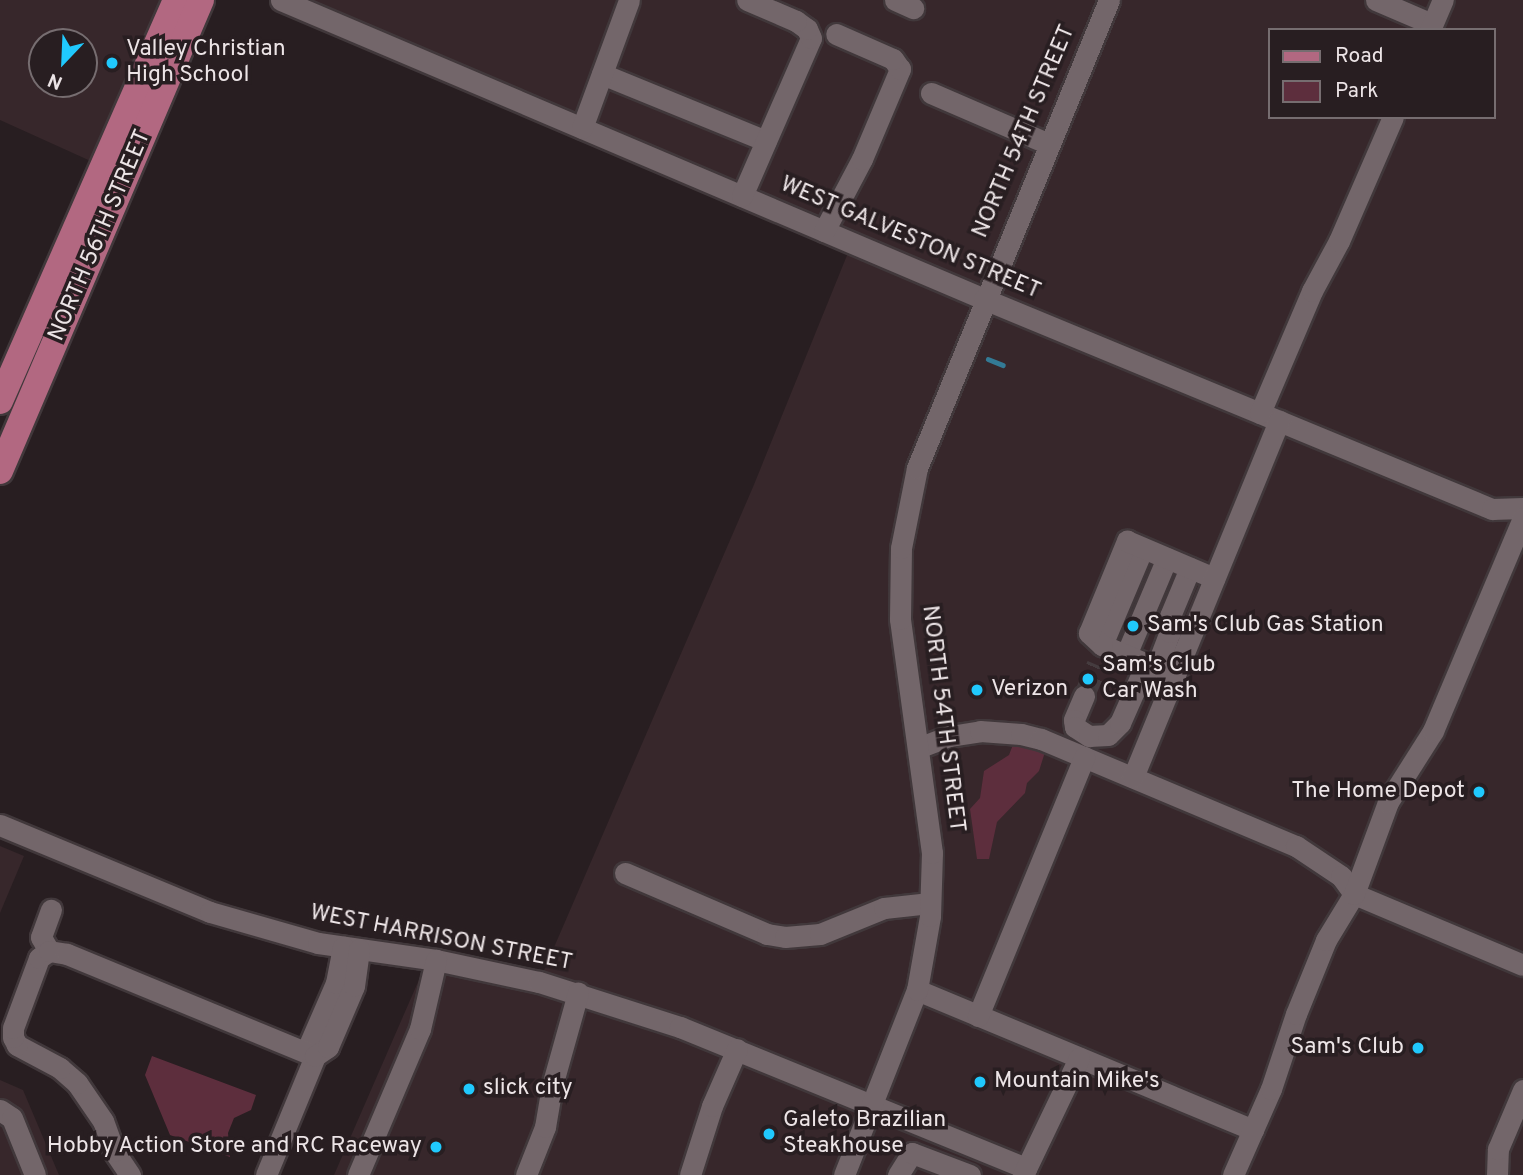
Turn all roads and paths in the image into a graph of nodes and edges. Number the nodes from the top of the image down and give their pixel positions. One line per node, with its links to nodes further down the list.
1 (176, 0): 20 (main road, NORTH 56TH STREET)
2 (201, 0): 22 (main road, NORTH 56TH STREET)
3 (281, 0): 14 (street, WEST GALVESTON STREET)
4 (629, 0): 11 (street)
5 (747, 0): 15 (street)
6 (1109, 0): 16 (street, NORTH 54TH STREET)
7 (1376, 0): 9 (street)
8 (1443, 0): 9 (street)
9 (1431, 27)
10 (836, 34): 18 (street)
11 (602, 74): 14 (street); 15 (street)
12 (931, 93): 16 (street)
13 (1392, 119): 21 (street)
14 (582, 128): 17 (street, WEST GALVESTON STREET)
15 (766, 141): 17 (street)
16 (1049, 144): 19 (street, NORTH 54TH STREET)
17 (742, 196): 18 (street, WEST GALVESTON STREET)
18 (824, 231): 19 (street, WEST GALVESTON STREET)
19 (984, 299): 21 (street, WEST GALVESTON STREET); 30 (street, NORTH 54TH STREET)
20 (0, 401)
21 (1269, 417): 23 (street, WEST GALVESTON STREET); 27 (street)
22 (0, 471)
23 (1523, 508)
24 (1523, 518): 25 (street)
25 (1517, 547): 35 (street)
26 (1163, 556): 27 (street); 28 (street); 28 (street); 28 (street)
27 (1214, 578): 28 (street)
28 (1126, 657): 29 (street); 32 (street)
29 (1084, 696)
30 (918, 748): 31 (street); 36 (street, NORTH 54TH STREET)
31 (1084, 757): 32 (street); 44 (street)
32 (1133, 778): 35 (street)
33 (0, 825): 38 (street, WEST HARRISON STREET)
34 (625, 873): 36 (street)
35 (1354, 894): 41 (street); 51 (street)
36 (930, 904): 42 (street, NORTH 54TH STREET)
37 (51, 910): 39 (street)
38 (351, 948): 40 (street, WEST HARRISON STREET); 46 (street)
39 (48, 951): 46 (street); 54 (street)
40 (436, 960): 43 (street, WEST HARRISON STREET); 56 (street)
41 (1523, 965)
42 (917, 990): 44 (street); 49 (street, NORTH 54TH STREET)
43 (578, 993): 45 (street, WEST HARRISON STREET); 57 (street)
44 (978, 1016): 47 (street)
45 (737, 1049): 49 (street, WEST HARRISON STREET); 58 (street)
46 (311, 1054): 55 (street)
47 (1079, 1058): 51 (street); 52 (street)
48 (1523, 1090): 63 (street)
49 (872, 1105): 52 (street, WEST HARRISON STREET); 59 (street, NORTH 54TH STREET)
50 (0, 1110): 53 (street)
51 (1253, 1130): 62 (street)
52 (1025, 1172)
53 (36, 1175)
54 (130, 1175)
55 (266, 1175)
56 (358, 1175)
57 (526, 1175)
58 (690, 1175)
59 (844, 1175)
60 (898, 1175): 61 (street)
61 (970, 1175)
62 (1233, 1175)
63 (1497, 1175)

